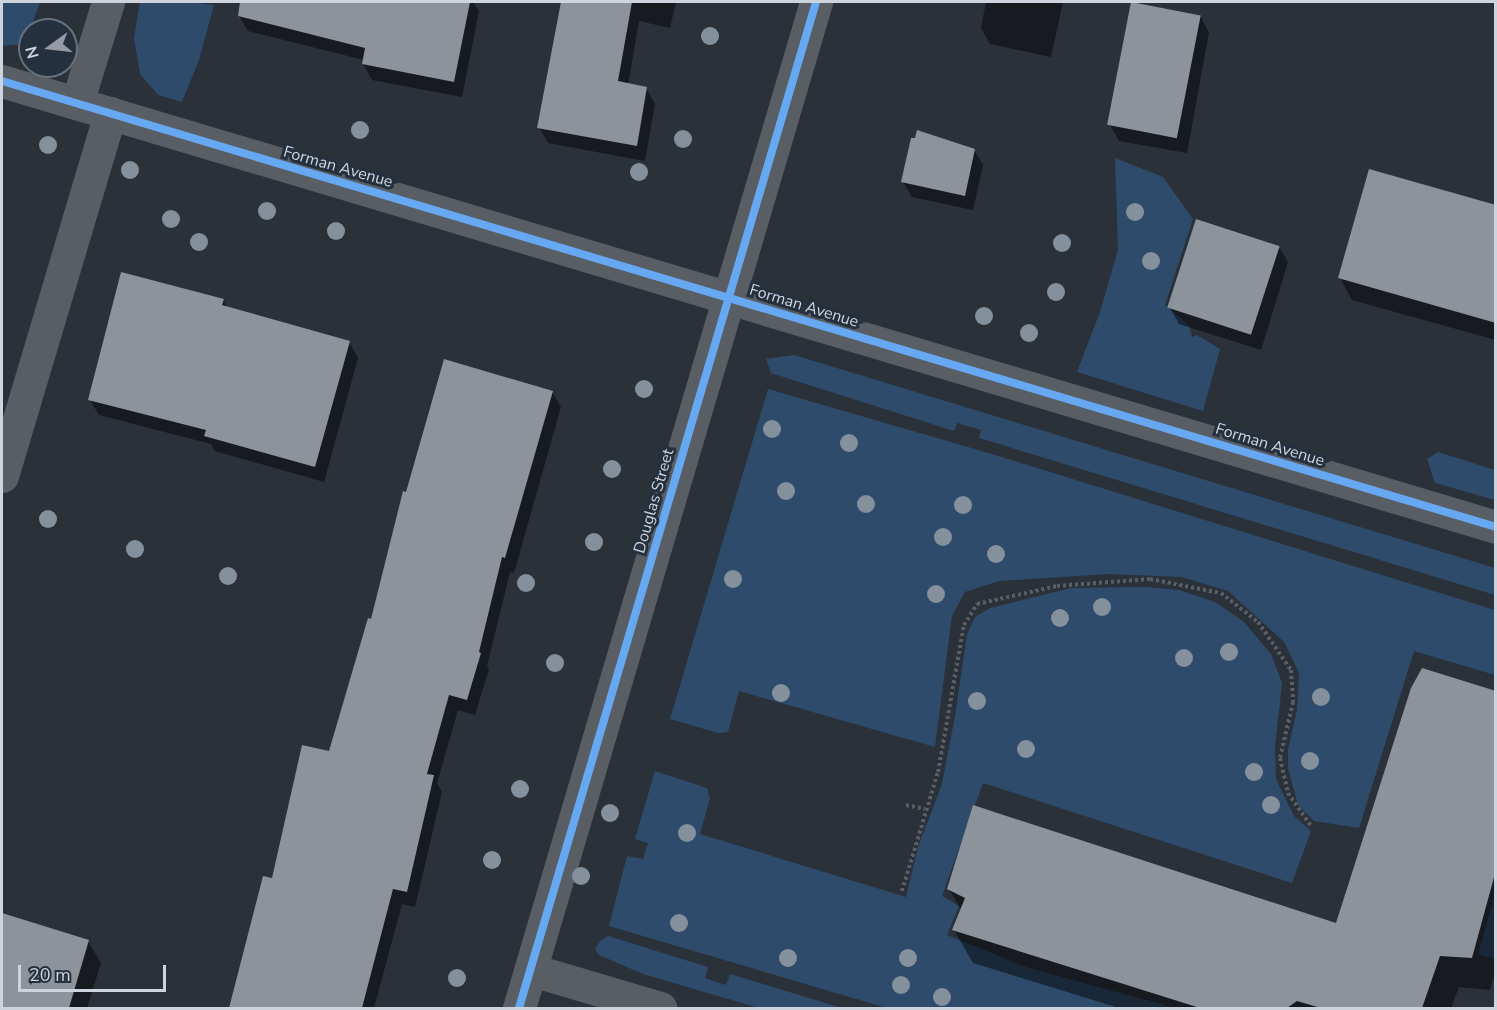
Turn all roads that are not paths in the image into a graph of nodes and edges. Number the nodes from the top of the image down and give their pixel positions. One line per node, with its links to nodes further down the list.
1 (108, 2): 4 (street)
2 (816, 2): 6 (street, Douglas Street)
3 (2, 81): 4 (street, Forman Avenue)
4 (77, 103): 5 (street, Forman Avenue)
5 (110, 113): 6 (street, Forman Avenue); 7 (street)
6 (728, 297): 8 (street, Forman Avenue); 9 (street, Douglas Street)
7 (2, 476)
8 (1496, 527)
9 (532, 970): 10 (street, Douglas Street); 11 (street)
10 (519, 1008)
11 (660, 1008)

